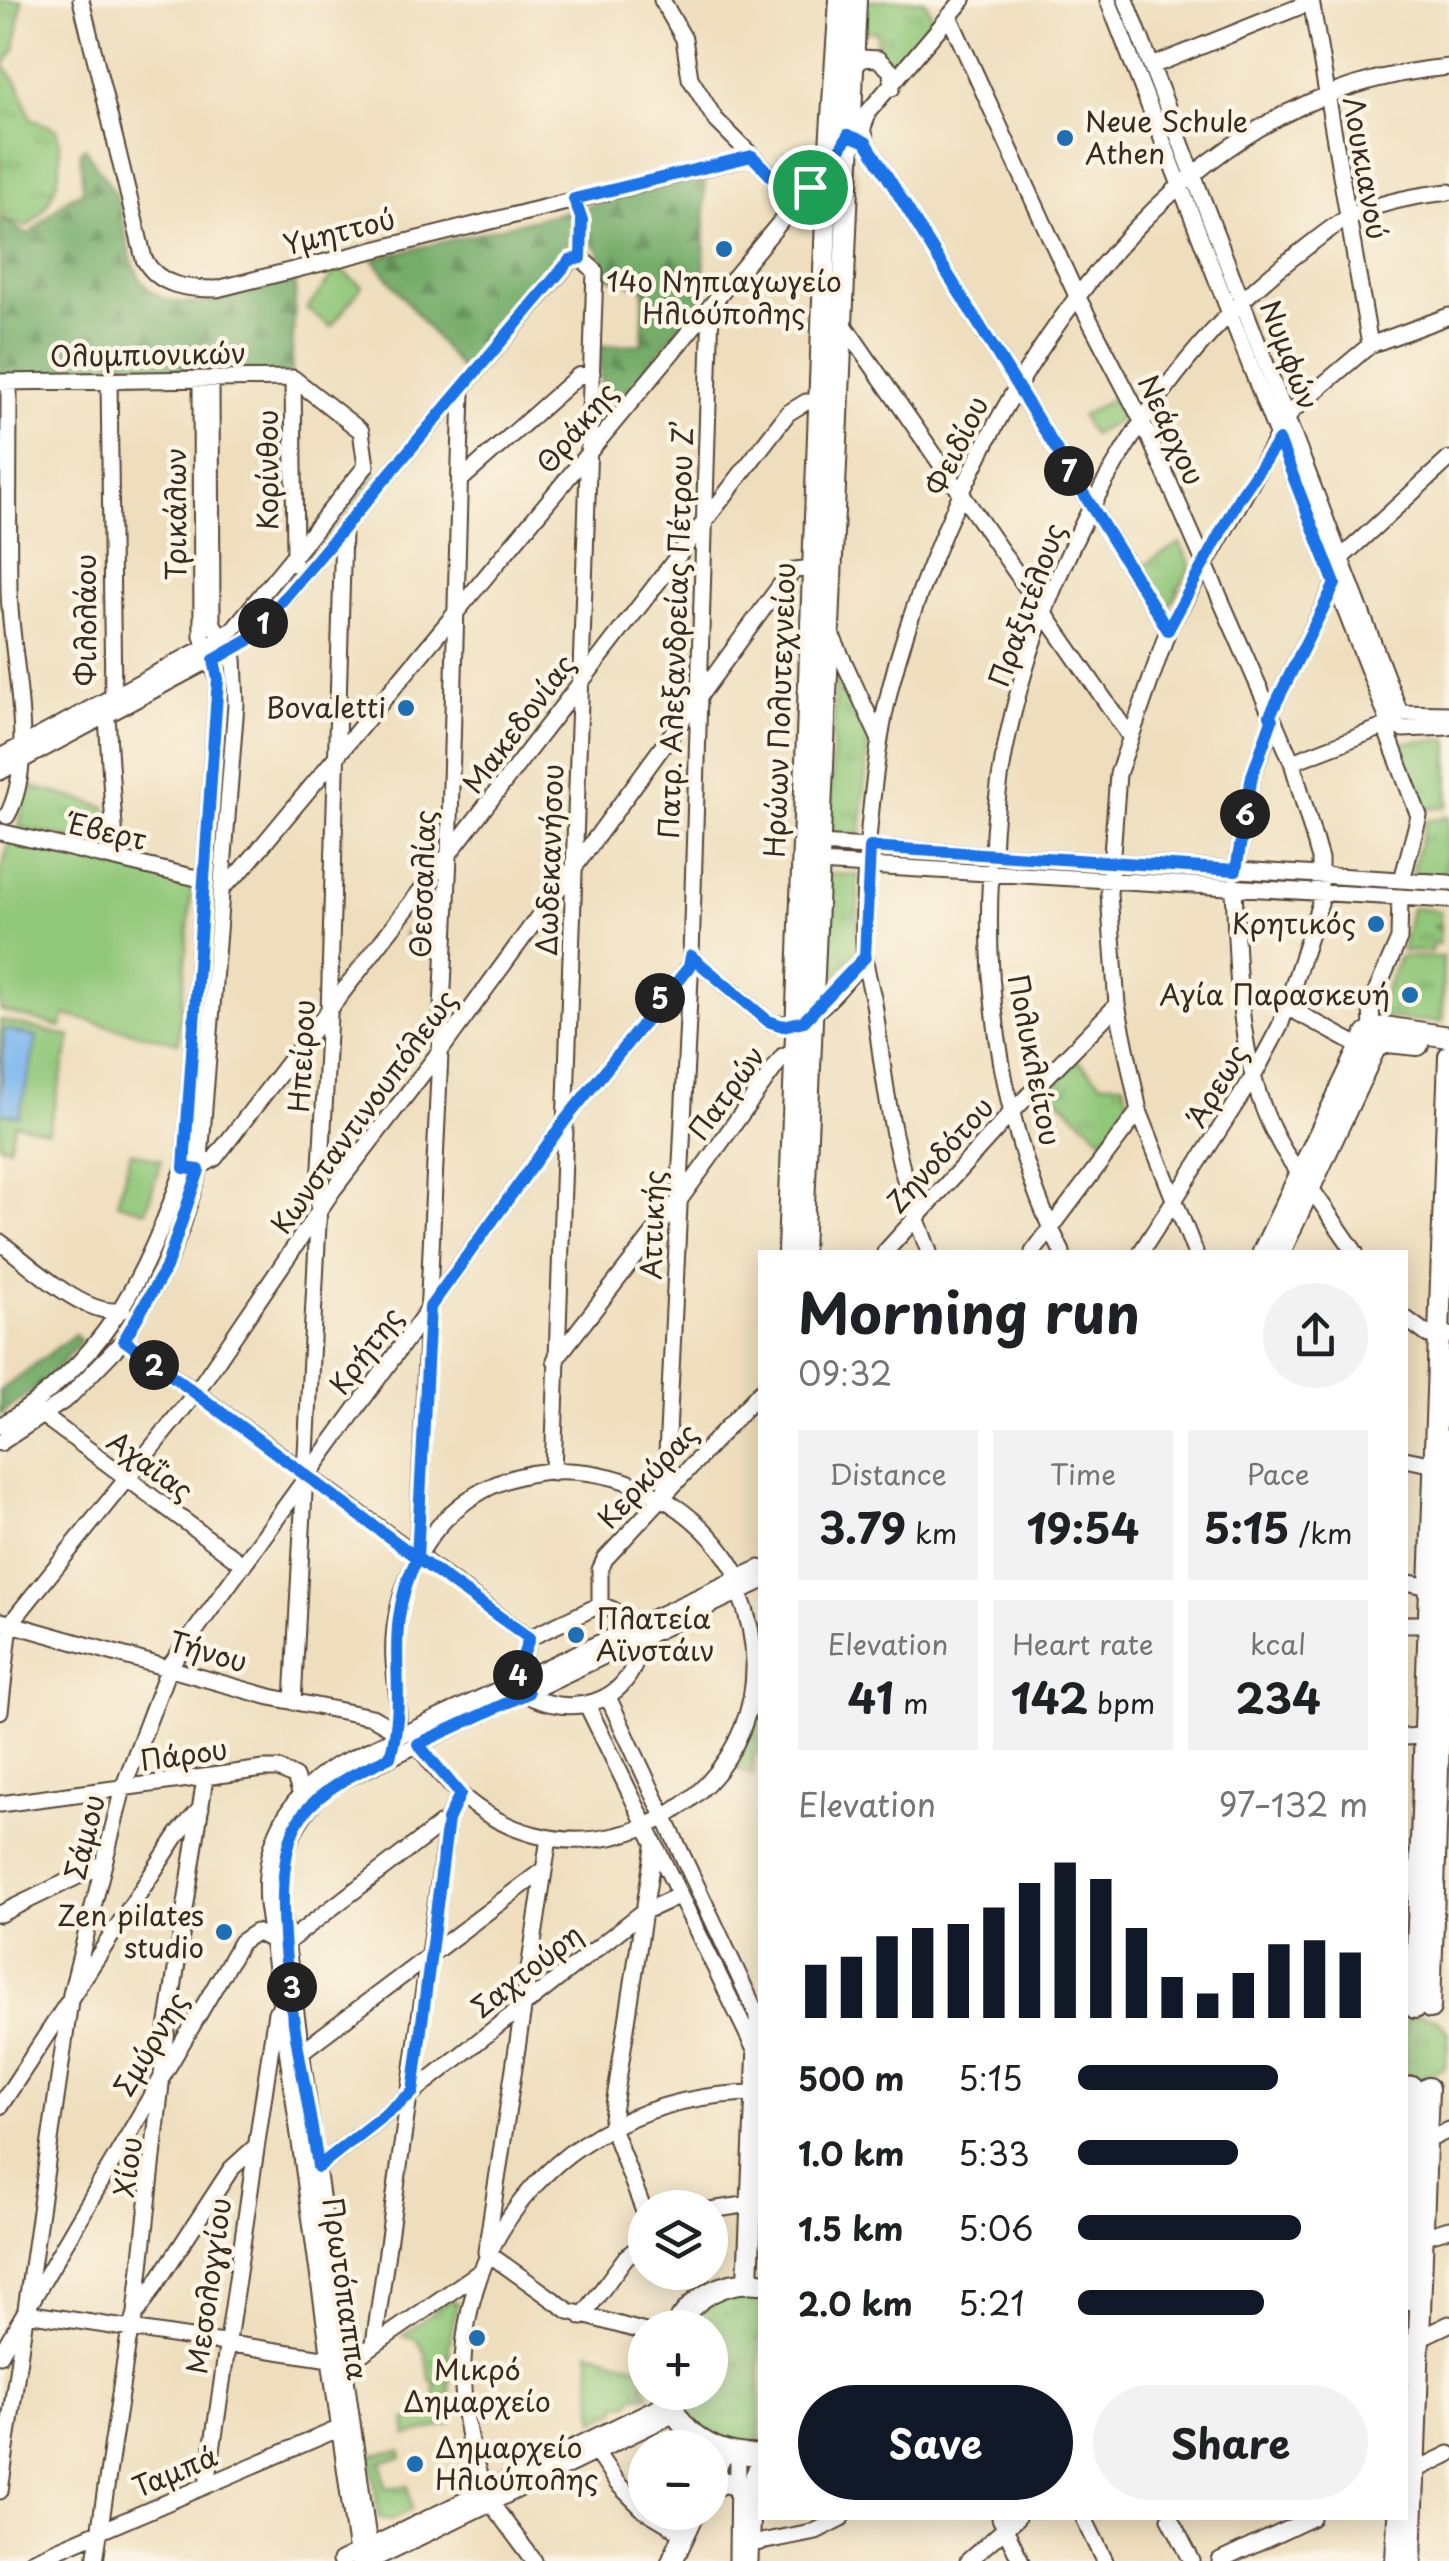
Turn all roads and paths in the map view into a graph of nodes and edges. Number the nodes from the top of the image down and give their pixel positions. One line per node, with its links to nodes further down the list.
1 (81, 0): 22 (street, Υμηττού)
2 (662, 0): 17 (street)
3 (840, 0): 15 (main road, Ηρώων Πολυτεχνείου)
4 (856, 0): 12 (main road, Ηρώων Πολυτεχνείου)
5 (964, 0): 9 (street, Θράκης)
6 (1108, 0): 20 (street, Νυμφών)
7 (1126, 0): 10 (street, Νυμφών)
8 (1311, 1): 10 (street); 14 (street, Λουκιανού)
9 (949, 16): 13 (street, Θράκης); 26 (street, Νεάρχου)
10 (1152, 66): 19 (street, Νυμφών)
11 (1449, 67): 14 (street, Φειδίου)
12 (852, 72): 13 (street); 16 (main road, Ηρώων Πολυτεχνείου)
13 (892, 88): 16 (street, Θράκης)
14 (1327, 95): 19 (street, Φειδίου); 24 (street, Λουκιανού)
15 (833, 118): 16 (street); 18 (main road, Ηρώων Πολυτεχνείου)
16 (857, 138): 18 (street, Θράκης); 30 (main road, Ηρώων Πολυτεχνείου); 37 (street)
17 (752, 156): 22 (street, Υμηττού); 23 (street)
18 (829, 170): 23 (street, Θράκης); 39 (main road, Ηρώων Πολυτεχνείου)
19 (1194, 176): 20 (street, Φειδίου); 27 (street, Νυμφών)
20 (1181, 188): 26 (street, Φειδίου); 27 (street, Νυμφών)
21 (1449, 192): 24 (street, Πραξιτέλους)
22 (574, 199): 25 (street, Δωδεκανήσου)
23 (796, 202): 28 (street, Θράκης)
24 (1348, 218): 27 (street, Πραξιτέλους); 31 (street, Λουκιανού)
25 (581, 258): 32 (street, Δωδεκανήσου); 38 (street)
26 (1076, 294): 37 (street, Φειδίου); 41 (street, Νεάρχου)
27 (1235, 305): 40 (street, Νυμφών); 41 (street, Πραξιτέλους); 42 (street, Νυμφών)
28 (712, 306): 43 (street, Θράκης); 49 (street, Πατρ. Αλεξανδρείας Πέτρου Ζ’)
29 (1449, 316): 31 (street)
30 (840, 318): 47 (street); 61 (main road, Ηρώων Πολυτεχνείου)
31 (1370, 344): 40 (street)
32 (592, 373): 43 (street, Δωδεκανήσου); 45 (street)
33 (206, 379): 34 (street, Ολυμπιονικών); 35 (street, Ολυμπιονικών); 63 (street, Τρικάλων)
34 (295, 379): 51 (street, Κορίνθου); 51 (street)
35 (108, 380): 36 (street, Ολυμπιονικών); 65 (street, Φιλολάου)
36 (5, 382): 46 (street)
37 (1016, 384): 47 (street, Φειδίου); 48 (street)
38 (462, 390): 45 (street, Θεσσαλίας); 50 (street)
39 (820, 402): 49 (street, Μακεδονίας); 54 (main road, Ηρώων Πολυτεχνείου)
40 (1287, 418): 42 (street); 52 (street, Νυμφών)
41 (1142, 421): 48 (street, Πραξιτέλους); 53 (street, Νεάρχου)
42 (1279, 440): 53 (street); 56 (street, Νυμφών)
43 (590, 452): 58 (street, Θράκης); 64 (street, Δωδεκανήσου)
44 (1449, 458): 52 (street)
45 (462, 478): 58 (street, Θεσσαλίας)
46 (5, 486): 57 (street)
47 (961, 492): 59 (street); 73 (street, Φειδίου)
48 (1091, 507): 59 (street, Πραξιτέλους); 62 (street)
49 (704, 526): 64 (street, Μακεδονίας); 66 (street, Πατρ. Αλεξανδρείας Πέτρου Ζ’)
50 (343, 532): 55 (street); 75 (street, Ηπείρου)
51 (292, 557): 55 (street); 63 (street)
52 (1341, 558): 56 (street); 70 (street, Νυμφών)
53 (1204, 564): 62 (street); 69 (street, Νεάρχου)
54 (813, 568): 66 (street, Κωνσταντινουπόλεως); 103 (main road, Ηρώων Πολυτεχνείου)
55 (306, 574): 63 (street)
56 (1335, 584): 69 (street); 70 (street, Νυμφών)
57 (4, 590): 74 (street)
58 (456, 610): 75 (street, Θράκης); 84 (street, Θεσσαλίας)
59 (1045, 614): 72 (street); 87 (street, Πραξιτέλους)
60 (0, 615): 74 (street)
61 (828, 628): 73 (street, Ηρώων Πολυτεχνείου); 83 (main road, Ηρώων Πολυτεχνείου)
62 (1168, 630): 72 (street)
63 (217, 650): 65 (street); 68 (street); 92 (street); 95 (street)
64 (582, 682): 84 (street, Μακεδονίας); 89 (street, Δωδεκανήσου)
65 (113, 697): 68 (street, Φιλολάου); 74 (street)
66 (699, 699): 89 (street, Κωνσταντινουπόλεως); 99 (street, Πατρ. Αλεξανδρείας Πέτρου Ζ’)
67 (1449, 714): 70 (street)
68 (107, 716): 74 (street); 85 (street, Φιλολάου)
69 (1271, 718): 77 (street, Νεάρχου); 90 (street)
70 (1392, 722): 71 (street); 77 (street); 96 (street, Νυμφών)
71 (1449, 727)
72 (1129, 735): 86 (street)
73 (880, 740): 82 (street, Φειδίου)
74 (20, 748): 76 (street); 78 (street); 80 (street)
75 (337, 753): 95 (street, Θράκης); 102 (street, Ηπείρου)
76 (0, 756)
77 (1292, 762): 94 (street, Νεάρχου)
78 (0, 772)
79 (0, 796): 80 (street)
80 (6, 816): 81 (street)
81 (0, 833): 85 (street, Έβερτ)
82 (870, 847): 83 (street); 87 (street); 88 (street, Φειδίου)
83 (818, 853): 88 (street); 103 (main road, Ηρώων Πολυτεχνείου)
84 (449, 856): 102 (street, Μακεδονίας); 106 (street, Θεσσαλίας)
85 (116, 859): 92 (street, Έβερτ)
86 (1110, 862): 87 (street); 90 (street); 91 (street)
87 (992, 863): 88 (street); 91 (street); 111 (street, Πολυκλείτου)
88 (869, 864): 98 (street, Φειδίου)
89 (574, 867): 106 (street, Κωνσταντινουπόλεως); 112 (street, Δωδεκανήσου)
90 (1235, 878): 91 (street); 94 (street); 109 (street)
91 (1109, 879): 100 (street)
92 (205, 880): 113 (street)
93 (1449, 882): 96 (street)
94 (1322, 883): 96 (street); 101 (street, Άρεως)
95 (225, 884): 113 (street)
96 (1401, 888): 97 (street); 105 (street, Νυμφών)
97 (1449, 900)
98 (865, 957): 103 (street); 118 (street, Φειδίου)
99 (690, 962): 103 (street); 112 (street, Κρήτης); 115 (street, Αττικής)
100 (1117, 1006): 110 (street); 111 (street, Ζηνοδότου)
101 (1287, 1007): 105 (street); 109 (street, Άρεως)
102 (329, 1014): 113 (street, Μακεδονίας); 117 (street, Ηπείρου)
103 (804, 1019): 107 (main road, Ηρώων Πολυτεχνείου); 122 (main road, Ηρώων Πολυτεχνείου)
104 (1449, 1037): 105 (main road)
105 (1365, 1038): 114 (main road)
106 (441, 1050): 117 (street, Κωνσταντινουπόλεως); 133 (street, Θεσσαλίας)
107 (796, 1050): 115 (street, Πατρών); 121 (main road, Ηρώων Πολυτεχνείου)
108 (1449, 1054): 114 (main road); 137 (main road)
109 (1254, 1077): 114 (street); 116 (street, Άρεως)
110 (1139, 1111): 116 (street); 119 (street)
111 (1012, 1112): 118 (street, Ζηνοδότου); 119 (street, Πολυκλείτου)
112 (566, 1119): 133 (street, Κρήτης); 139 (street, Δωδεκανήσου)
113 (192, 1169): 134 (street); 138 (street)
114 (1305, 1180): 129 (main road); 130 (main road); 131 (street)
115 (678, 1202): 139 (street, Πατρών); 151 (street, Αττικής)
116 (1173, 1202): 127 (street, Άρεως); 128 (street)
117 (320, 1208): 141 (street, Κωνσταντινουπόλεως); 149 (street, Ηπείρου)
118 (916, 1219): 123 (street, Ζηνοδότου); 124 (street, Φειδίου)
119 (1051, 1230): 125 (street); 126 (street, Πολυκλείτου)
120 (0, 1242): 134 (street)
121 (788, 1250)
122 (802, 1250)
123 (887, 1250)
124 (928, 1250)
125 (1035, 1250)
126 (1061, 1250)
127 (1142, 1250)
128 (1193, 1250)
129 (1264, 1250)
130 (1281, 1250)
131 (1354, 1250)
132 (0, 1258): 136 (street)
133 (430, 1307): 149 (street, Κρήτης); 152 (street, Θεσσαλίας)
134 (122, 1310): 136 (street)
135 (1408, 1321): 137 (street)
136 (105, 1334): 142 (street)
137 (1444, 1336): 147 (main road)
138 (124, 1340): 141 (street); 142 (street)
139 (555, 1360): 148 (street, Δωδεκανήσου)
140 (758, 1394): 151 (street, Κερκύρας)
141 (194, 1395): 149 (street); 150 (street, Κωνσταντινουπόλεως)
142 (38, 1411): 143 (street); 145 (street); 150 (street, Αχαΐας)
143 (0, 1426)
144 (1449, 1440): 147 (main road)
145 (0, 1443)
146 (1408, 1460): 147 (street)
147 (1444, 1467): 158 (main road)
148 (552, 1472): 151 (street); 152 (street)
149 (307, 1478): 152 (street); 153 (street, Κρήτης); 169 (street, Ηπείρου)
150 (124, 1479): 153 (street, Αχαΐας); 160 (street, Κωνσταντινουπόλεως)
151 (665, 1496): 157 (street); 159 (street, Κερκύρας)
152 (417, 1558): 164 (street); 173 (street)
153 (241, 1563): 165 (street, Κρήτης)
154 (758, 1570): 157 (street)
155 (758, 1582): 157 (street)
156 (1408, 1583): 158 (street)
157 (739, 1585): 163 (street); 166 (street)
158 (1441, 1589): 162 (main road)
159 (600, 1605): 163 (street); 164 (street)
160 (5, 1622): 165 (street, Τήνου); 171 (street)
161 (1408, 1624): 162 (street)
162 (1440, 1624): 172 (main road)
163 (635, 1634): 167 (street); 168 (street)
164 (529, 1638): 167 (street)
165 (169, 1666): 169 (street, Τήνου); 177 (street, Κρήτης)
166 (757, 1678): 182 (street)
167 (524, 1687): 170 (street); 173 (street); 174 (street)
168 (608, 1697): 170 (street); 182 (street)
169 (293, 1702): 173 (street, Τήνου)
170 (588, 1707): 184 (street)
171 (0, 1712)
172 (1430, 1736): 199 (main road)
173 (396, 1737): 175 (street); 179 (street)
174 (418, 1744): 175 (street); 178 (street)
175 (390, 1757): 179 (street)
176 (205, 1778): 177 (street, Πάρου); 179 (street, Πάρου); 181 (street, Χίου)
177 (123, 1788): 180 (street, Πάρου); 187 (street, Σάμου)
178 (460, 1794): 183 (street); 185 (street)
179 (310, 1797): 190 (street, Πρωτόπαππα); 194 (street, Πρωτόπαππα)
180 (0, 1804)
181 (201, 1808): 197 (street); 204 (street, Χίου)
182 (663, 1819): 184 (street); 200 (street)
183 (448, 1820): 194 (street); 195 (street)
184 (646, 1829): 185 (street); 186 (street)
185 (549, 1838): 188 (street)
186 (654, 1846): 189 (street); 191 (street)
187 (103, 1864): 192 (street); 197 (street, Σάμου)
188 (543, 1870): 195 (street); 198 (street)
189 (678, 1896): 191 (street, Σαχτούρη); 203 (street)
190 (267, 1904): 193 (street, Σμύρνης); 194 (street, Πρωτόπαππα)
191 (643, 1912): 198 (street, Σαχτούρη); 212 (street)
192 (0, 1914)
193 (252, 1934): 194 (street); 204 (street, Σμύρνης)
194 (278, 1941): 196 (street, Πρωτόπαππα); 202 (street, Πρωτόπαππα)
195 (431, 1954): 202 (street); 208 (street)
196 (279, 1993): 207 (street, Πρωτόπαππα); 210 (street, Μεσολογγίου)
197 (72, 1994): 211 (street); 222 (street, Σάμου)
198 (524, 2006): 208 (street, Σαχτούρη); 218 (street)
199 (1417, 2009): 201 (main road)
200 (758, 2017)
201 (1449, 2018)
202 (301, 2052): 216 (street, Πρωτόπαππα)
203 (758, 2056)
204 (165, 2067): 224 (street, Σμύρνης); 234 (street, Χίου)
205 (1449, 2078): 206 (main road)
206 (1415, 2086): 214 (main road)
207 (292, 2091): 210 (street); 241 (street, Πρωτόπαππα)
208 (413, 2092): 216 (street, Σαχτούρη); 239 (street)
209 (758, 2092): 212 (street); 219 (main road)
210 (264, 2094): 215 (street, Μεσολογγίου)
211 (0, 2106)
212 (611, 2125): 217 (street); 221 (street)
213 (1449, 2130): 214 (street)
214 (1414, 2147): 225 (main road)
215 (254, 2148): 234 (street); 238 (street, Μεσολογγίου)
216 (318, 2167): 241 (street, Πρωτόπαππα)
217 (636, 2190)
218 (494, 2199): 221 (street); 226 (street)
219 (752, 2204): 220 (street); 230 (main road)
220 (728, 2207)
221 (516, 2208): 226 (street)
222 (38, 2226): 224 (street); 232 (street, Σάμου)
223 (1449, 2229): 225 (street)
224 (68, 2236): 232 (street, Σμύρνης)
225 (1411, 2239): 228 (main road); 237 (main road)
226 (486, 2252): 229 (street); 233 (street)
227 (628, 2256): 233 (street)
228 (1408, 2270)
229 (481, 2271): 239 (street); 257 (street)
230 (754, 2282): 231 (main road)
231 (688, 2310)
232 (26, 2313): 234 (street); 240 (street, Σμύρνης); 243 (street, Σάμου)
233 (582, 2317): 236 (street)
234 (134, 2321): 238 (street); 266 (street, Χίου)
235 (1449, 2324): 237 (street)
236 (628, 2328)
237 (1412, 2342): 251 (main road)
238 (227, 2343): 241 (street); 253 (street, Μεσολογγίου)
239 (374, 2344): 241 (street)
240 (0, 2355)
241 (337, 2361): 247 (street, Πρωτόπαππα); 270 (street, Πρωτόπαππα)
242 (0, 2365): 243 (street)
243 (19, 2373): 255 (street, Σάμου)
244 (655, 2410): 257 (street)
245 (658, 2410): 248 (street)
246 (676, 2410): 250 (main road)
247 (338, 2428): 253 (street, Ταμπά); 270 (street, Πρωτόπαππα)
248 (596, 2452): 256 (street); 257 (street)
249 (1449, 2454): 251 (street)
250 (745, 2456): 254 (street); 268 (street)
251 (1414, 2470): 283 (main road)
252 (728, 2483): 254 (main road)
253 (207, 2485): 266 (street, Ταμπά)
254 (739, 2486): 276 (street)
255 (0, 2491)
256 (628, 2494)
257 (487, 2497): 269 (street); 270 (street); 274 (street)
258 (838, 2520): 268 (street)
259 (1085, 2520): 279 (street)
260 (1171, 2520): 280 (street)
261 (1308, 2520): 281 (street)
262 (1398, 2520): 282 (main road)
263 (1007, 2521): 277 (street); 278 (street)
264 (678, 2530): 267 (street)
265 (687, 2530): 267 (main road)
266 (99, 2532): 271 (street, Ταμπά); 272 (street, Χίου)
267 (685, 2534): 275 (main road)
268 (750, 2553)
269 (395, 2556): 270 (street)
270 (366, 2557): 273 (street)
271 (31, 2561)
272 (95, 2561)
273 (340, 2561)
274 (534, 2561)
275 (672, 2561)
276 (737, 2561)
277 (968, 2561)
278 (1020, 2561)
279 (1104, 2561)
280 (1192, 2561)
281 (1220, 2561)
282 (1396, 2561)
283 (1412, 2561)

